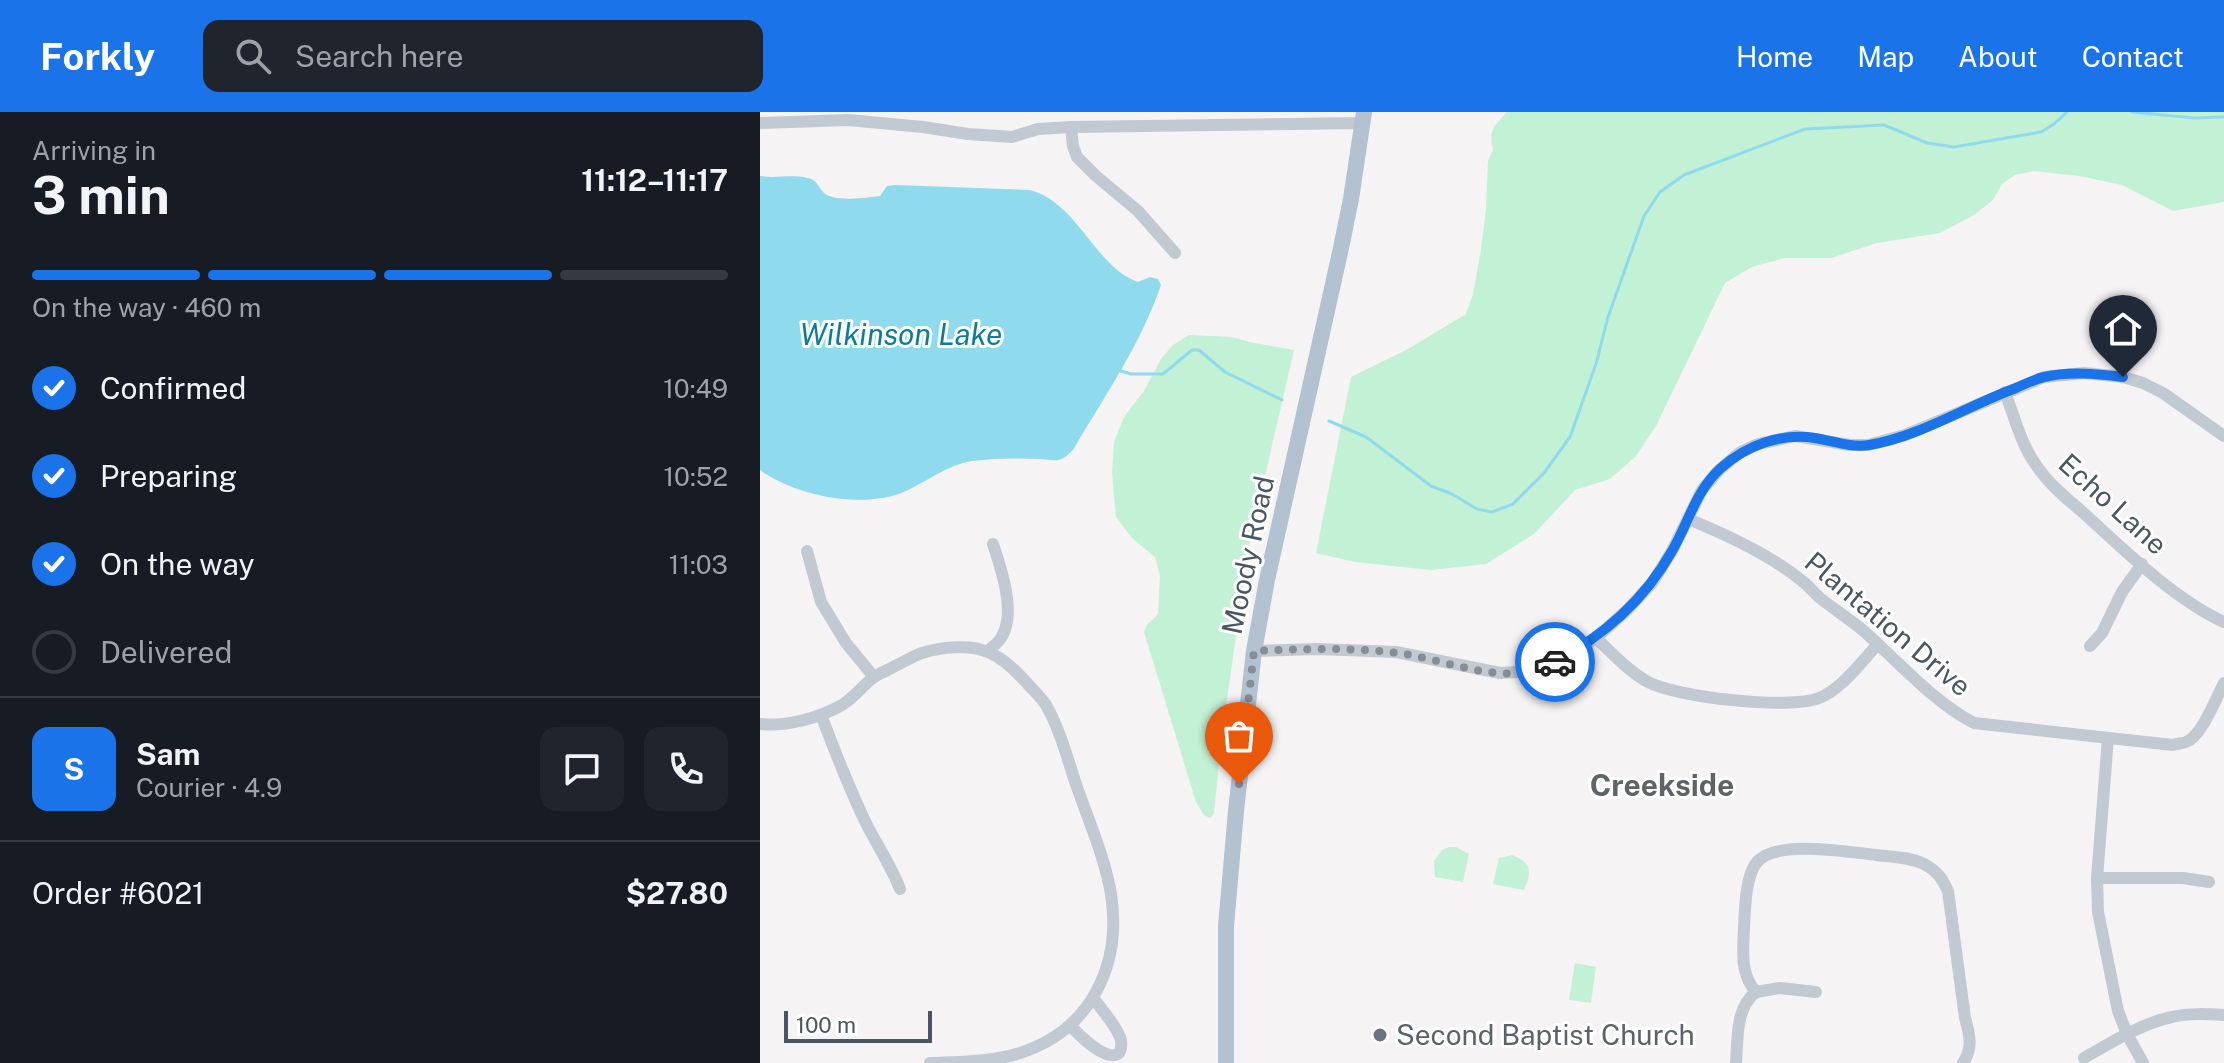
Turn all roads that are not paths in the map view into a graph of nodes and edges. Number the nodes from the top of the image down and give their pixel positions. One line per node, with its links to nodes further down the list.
1 (1364, 117): 3 (street); 16 (main road, Moody Road)
2 (760, 123): 3 (street)
3 (1071, 127): 4 (street)
4 (1175, 253)
5 (2005, 392): 6 (street); 7 (street); 10 (street, Echo Lane)
6 (2224, 436)
7 (1688, 519): 12 (street); 13 (street, Plantation Drive)
8 (993, 544): 15 (street)
9 (807, 551): 17 (street)
10 (2142, 564): 11 (street, Echo Lane); 14 (street)
11 (2224, 622)
12 (1596, 638): 13 (street); 16 (street)
13 (1878, 644): 21 (street, Plantation Drive)
14 (2090, 646)
15 (988, 651): 17 (street); 27 (street)
16 (1254, 651): 33 (main road, Moody Road)
17 (874, 677): 19 (street)
18 (2224, 683): 21 (street, Plantation Drive)
19 (821, 715): 20 (street); 24 (street)
20 (760, 724)
21 (2108, 738): 22 (street)
22 (2097, 878): 23 (street); 30 (street)
23 (2209, 882)
24 (900, 889)
25 (1756, 992): 26 (street); 34 (street); 35 (street)
26 (1816, 992)
27 (1094, 999): 29 (street); 29 (street)
28 (2224, 1015): 30 (street)
29 (1070, 1025): 32 (street)
30 (2127, 1034): 31 (street); 36 (street)
31 (2084, 1058)
32 (930, 1063)
33 (1226, 1063)
34 (1736, 1063)
35 (1963, 1063)
36 (2143, 1063)

